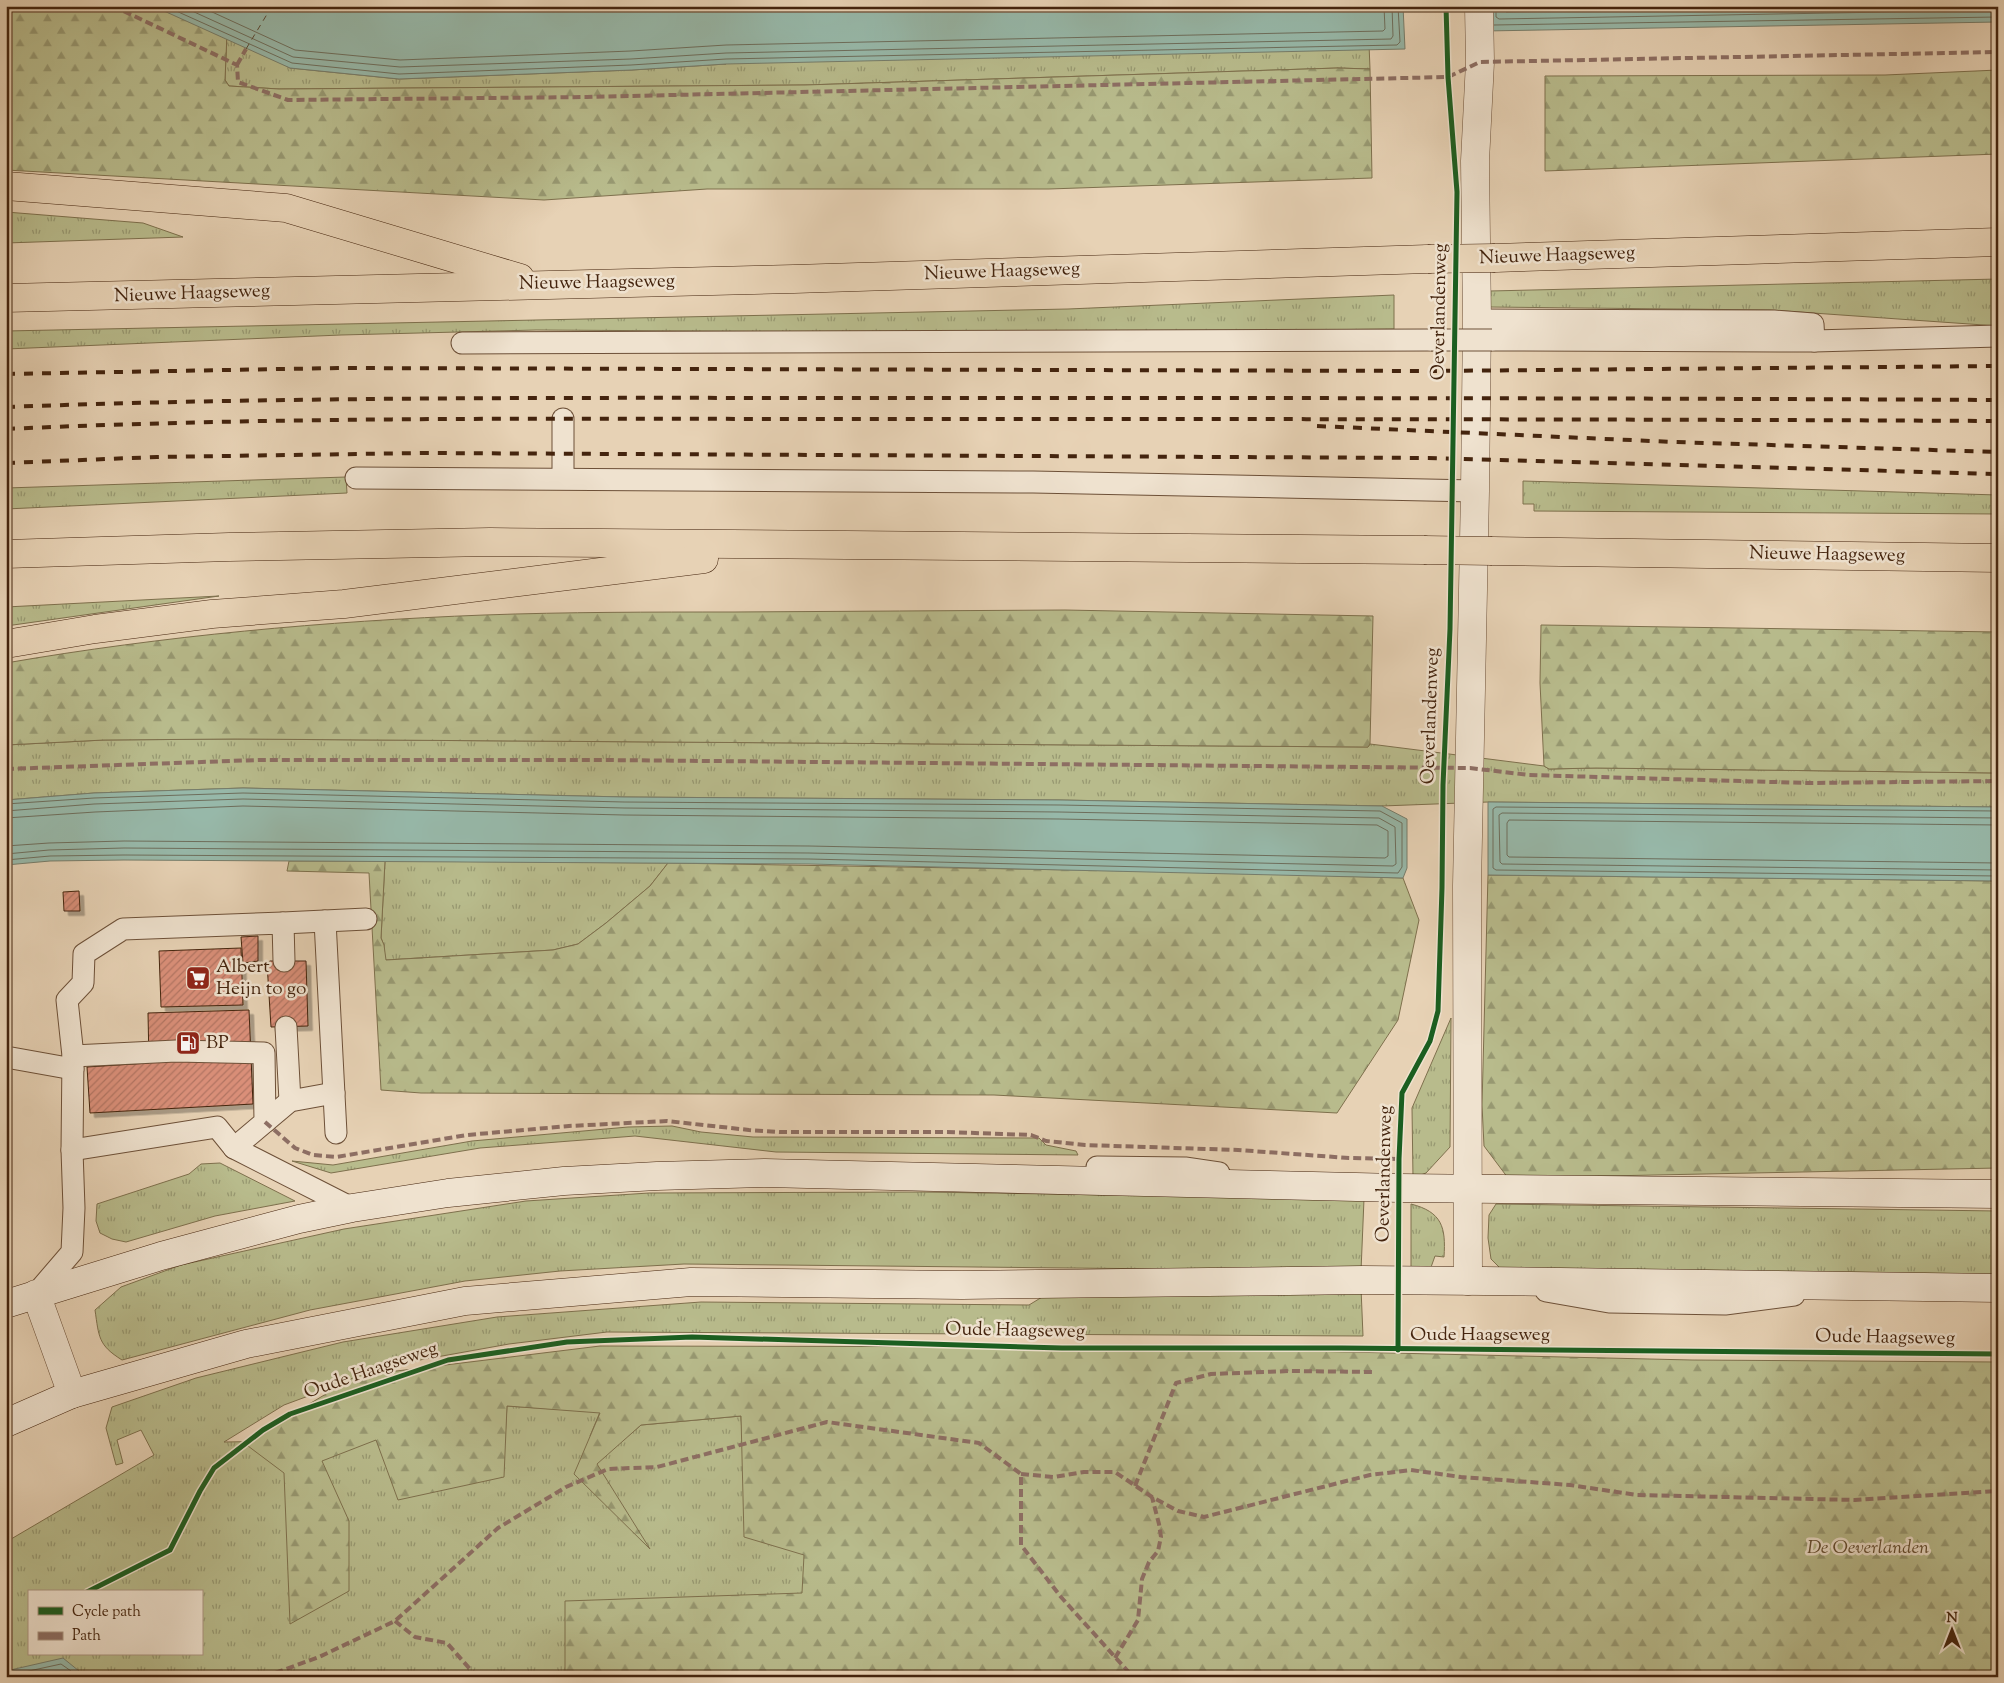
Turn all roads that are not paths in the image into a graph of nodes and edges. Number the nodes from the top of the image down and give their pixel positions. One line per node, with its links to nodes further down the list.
1 (1479, 6): 6 (main road, Oeverlandenweg)
2 (6, 186): 4 (highway)
3 (1998, 242): 4 (highway, Nieuwe Haagseweg, bridge)
4 (543, 284): 5 (highway, Nieuwe Haagseweg)
5 (6, 298)
6 (1484, 330): 7 (lane); 8 (lane, bridge); 12 (main road, Oeverlandenweg)
7 (1998, 336)
8 (462, 343)
9 (563, 420): 11 (lane)
10 (356, 478): 11 (lane)
11 (563, 478): 12 (lane)
12 (1475, 491): 30 (main road, Oeverlandenweg)
13 (810, 546): 14 (highway, Nieuwe Haagseweg); 15 (highway, Nieuwe Haagseweg, bridge); 16 (highway)
14 (6, 554)
15 (1998, 558)
16 (6, 644)
17 (366, 919): 18 (lane)
18 (325, 921): 19 (lane); 24 (lane)
19 (283, 923): 20 (lane); 23 (lane)
20 (284, 961)
21 (286, 1027): 25 (lane)
22 (6, 1057): 23 (lane)
23 (73, 1063): 26 (lane); 29 (lane)
24 (334, 1093): 25 (lane); 27 (lane)
25 (290, 1101): 26 (lane)
26 (265, 1122): 28 (lane)
27 (336, 1133)
28 (234, 1148): 29 (lane); 32 (lane)
29 (72, 1150): 35 (lane)
30 (1468, 1188): 31 (main road); 32 (main road); 33 (main road, Oeverlandenweg)
31 (1998, 1194)
32 (352, 1208): 35 (main road)
33 (1476, 1281): 34 (main road); 37 (main road)
34 (1998, 1288)
35 (36, 1294): 36 (main road); 37 (main road)
36 (6, 1304)
37 (72, 1394): 38 (main road)
38 (6, 1422)

